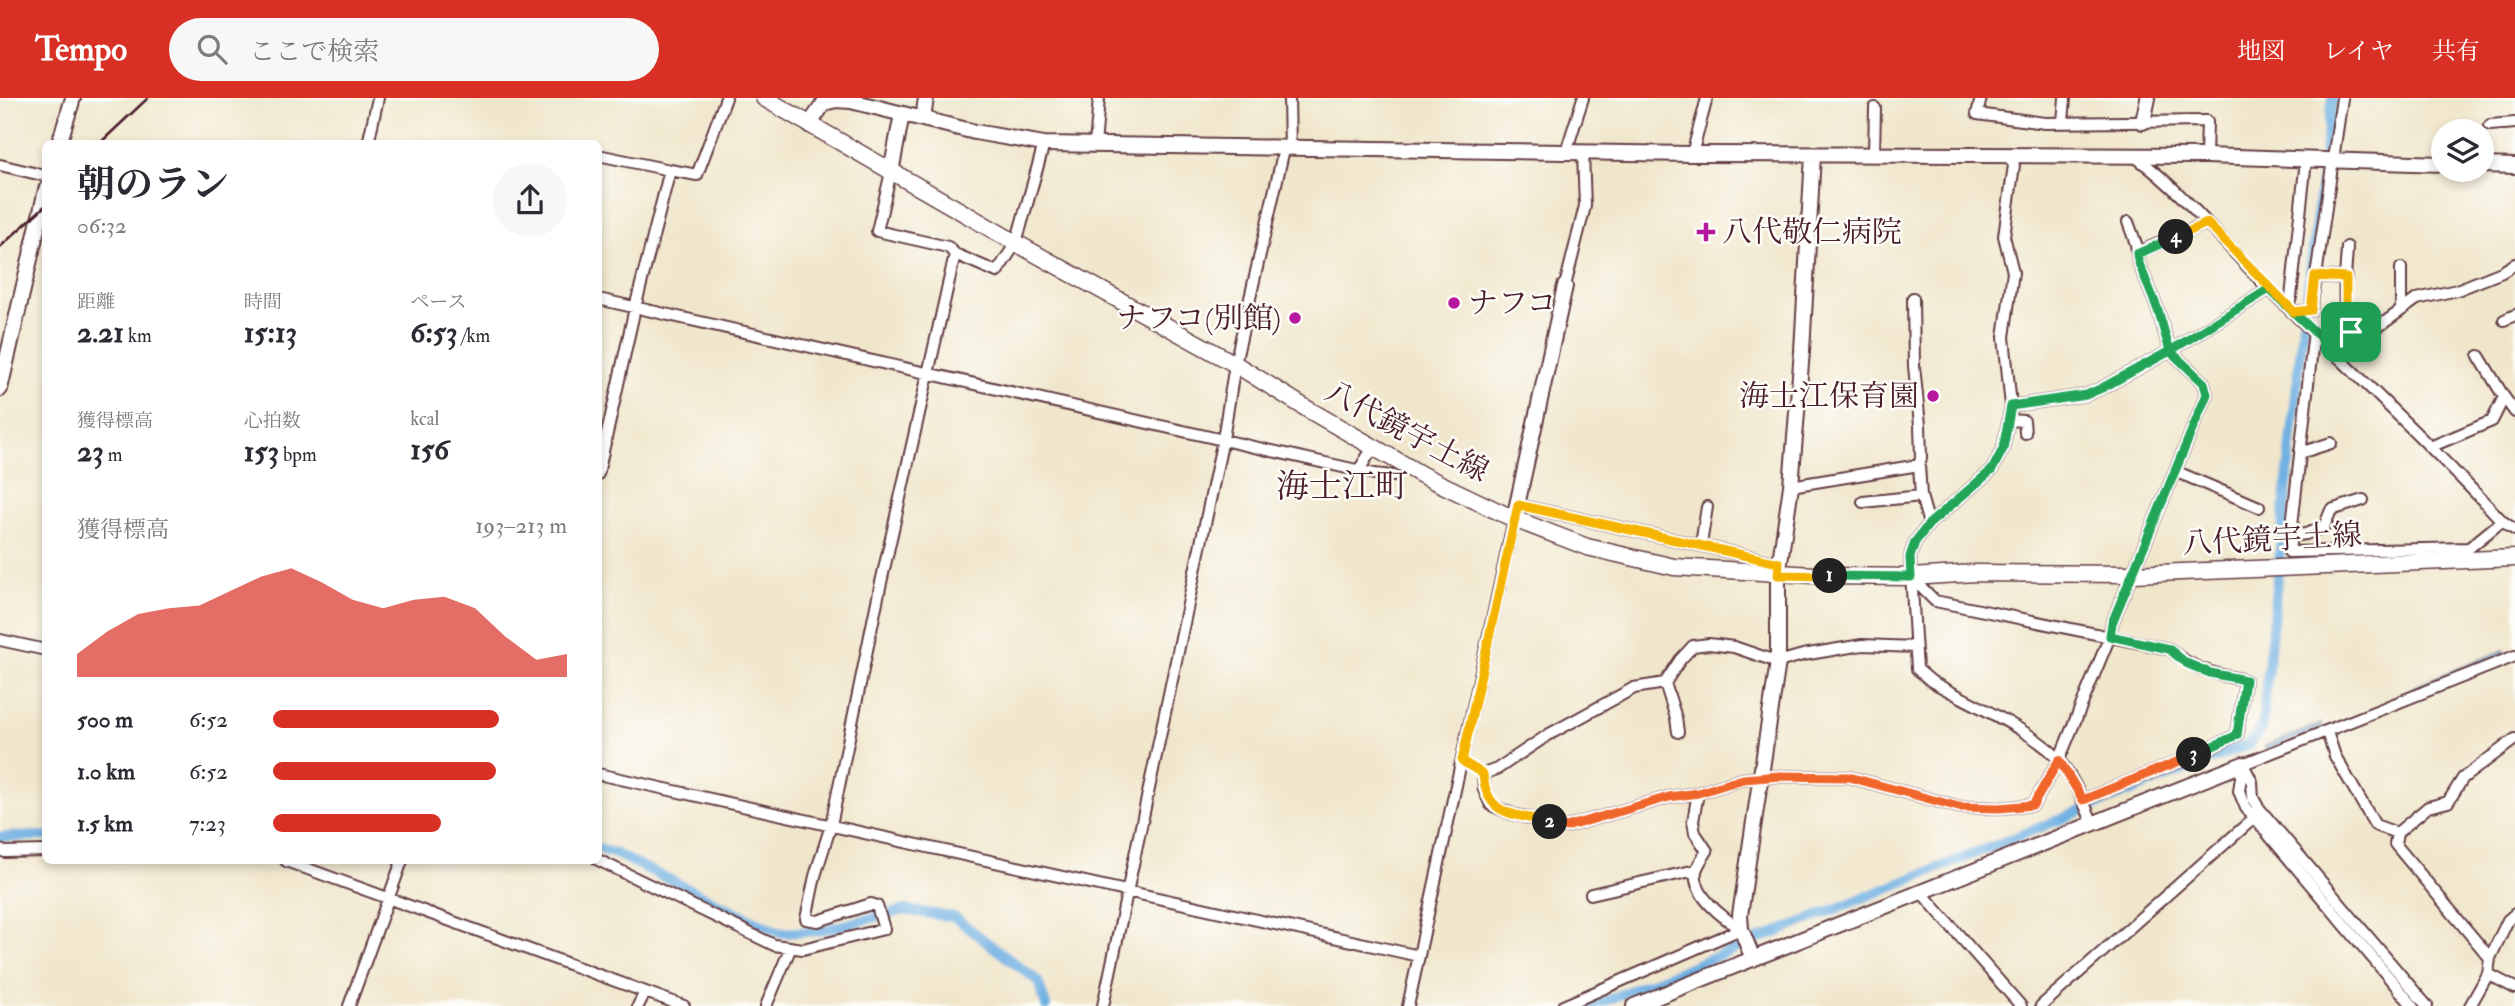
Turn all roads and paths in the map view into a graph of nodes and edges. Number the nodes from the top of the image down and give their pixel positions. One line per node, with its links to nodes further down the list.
1 (73, 98): 22 (street)
2 (378, 98): 23 (street)
3 (726, 98): 41 (street)
4 (764, 98): 20 (main road, 八代鏡宇土線)
5 (926, 98): 16 (street)
6 (1099, 98): 25 (street)
7 (1289, 98): 26 (street)
8 (1583, 98): 27 (street)
9 (1707, 98): 29 (street)
10 (1979, 98): 17 (street)
11 (2065, 98): 17 (street)
12 (2148, 98): 18 (street)
13 (2342, 98): 36 (street)
14 (1875, 108): 30 (street)
15 (902, 114): 16 (street); 20 (street); 42 (street)
16 (923, 120): 24 (street)
17 (2063, 122): 18 (street)
18 (2143, 122): 34 (street)
19 (2515, 123): 21 (street)
20 (809, 125): 42 (main road, 八代鏡宇土線)
21 (2494, 125)
22 (60, 140)
23 (369, 140)
24 (1044, 144): 25 (street); 47 (street)
25 (1095, 146): 26 (street)
26 (1287, 149): 27 (street); 68 (street)
27 (1566, 152): 28 (street)
28 (1583, 153): 29 (street); 56 (street)
29 (1692, 154): 31 (street)
30 (1874, 154): 31 (street); 32 (street)
31 (1813, 155): 86 (street)
32 (2008, 155): 35 (street); 72 (street)
33 (602, 156): 41 (street)
34 (2206, 156): 35 (street); 36 (street)
35 (2137, 158): 46 (street)
36 (2318, 161): 37 (street); 53 (street); 62 (street)
37 (2431, 164)
38 (2494, 165): 40 (street)
39 (0, 166): 43 (street)
40 (2515, 166)
41 (670, 170): 60 (street)
42 (891, 172): 47 (main road, 八代鏡宇土線); 49 (street)
43 (42, 175)
44 (42, 207): 70 (street)
45 (2128, 222): 50 (street)
46 (2207, 223): 50 (street); 57 (street)
47 (1016, 243): 49 (street); 68 (main road, 八代鏡宇土線)
48 (2347, 247): 54 (street)
49 (955, 254): 69 (street)
50 (2137, 254): 65 (street)
51 (2512, 267): 55 (street); 61 (street)
52 (2401, 268): 61 (street)
53 (2315, 276): 54 (street); 62 (street)
54 (2346, 278): 64 (street)
55 (2515, 280)
56 (1565, 286): 92 (street)
57 (2269, 289): 62 (street); 65 (street)
58 (1913, 298): 82 (street)
59 (602, 300): 60 (street)
60 (635, 308): 69 (street); 81 (street)
61 (2401, 309): 64 (street)
62 (2292, 311): 63 (street)
63 (2314, 331): 66 (street); 80 (street)
64 (2360, 341): 66 (street)
65 (2170, 351): 72 (street); 84 (street)
66 (2339, 355): 79 (street)
67 (2479, 356): 71 (street)
68 (1235, 363): 76 (street); 78 (main road, 八代鏡宇土線)
69 (928, 373): 76 (street); 123 (street)
70 (0, 389)
71 (2504, 397): 73 (street); 79 (street)
72 (2011, 406): 74 (street)
73 (2515, 411)
74 (2008, 420): 75 (street); 94 (street)
75 (2025, 433)
76 (1223, 439): 83 (street); 132 (street)
77 (2331, 443): 80 (street)
78 (1374, 446): 83 (street); 92 (main road, 八代鏡宇土線)
79 (2430, 447): 93 (street)
80 (2300, 451): 96 (street)
81 (602, 456)
82 (1919, 465): 86 (street); 87 (street)
83 (1359, 470): 85 (street)
84 (2175, 471): 91 (street); 101 (street)
85 (1394, 476)
86 (1791, 486): 100 (street)
87 (1921, 496): 89 (street); 94 (street)
88 (2363, 500): 96 (street)
89 (1863, 502)
90 (1707, 507): 97 (street)
91 (2259, 507)
92 (1516, 512): 97 (street); 100 (main road, 八代鏡宇土線); 114 (street)
93 (2502, 521): 95 (street); 98 (street)
94 (1929, 524): 102 (street)
95 (2514, 528)
96 (2290, 536): 98 (street)
97 (1701, 544): 100 (street)
98 (2457, 553): 99 (main road, 八代鏡宇土線); 101 (main road, 八代鏡宇土線)
99 (2515, 558)
100 (1779, 569): 102 (main road, 八代鏡宇土線); 108 (street)
101 (2133, 573): 102 (main road, 八代鏡宇土線); 103 (street)
102 (1911, 577): 103 (street); 105 (street)
103 (2110, 636): 113 (street); 120 (street)
104 (0, 640): 106 (street)
105 (1915, 647): 108 (street); 113 (street)
106 (42, 649)
107 (2515, 656): 111 (street)
108 (1778, 662): 109 (street); 118 (street)
109 (1665, 683): 110 (street); 116 (street)
110 (1678, 732)
111 (2327, 732): 115 (street); 124 (street)
112 (2515, 739): 124 (street)
113 (2059, 760): 118 (street); 120 (street)
114 (1462, 761): 116 (street); 140 (street)
115 (2243, 764): 121 (street); 122 (street); 131 (street)
116 (1483, 774): 119 (street)
117 (602, 775): 123 (street)
118 (1760, 778): 119 (street); 138 (street)
119 (1698, 793): 130 (street)
120 (2083, 800): 122 (street)
121 (2254, 818): 131 (street); 155 (street)
122 (2092, 823): 133 (street)
123 (831, 825): 132 (street); 139 (street)
124 (2396, 832): 141 (street)
125 (0, 850): 126 (street)
126 (42, 851)
127 (602, 862): 139 (street)
128 (294, 864): 136 (street)
129 (401, 864): 136 (street)
130 (1696, 870): 134 (street); 138 (street)
131 (2304, 870): 135 (street)
132 (1126, 891): 140 (street); 150 (street)
133 (1921, 891): 142 (street); 154 (street)
134 (1591, 894)
135 (2325, 894): 156 (street); 157 (street)
136 (389, 899): 145 (street); 146 (street)
137 (2515, 914): 141 (street)
138 (1741, 929): 142 (street); 152 (street)
139 (790, 947): 149 (street)
140 (1419, 956): 151 (street)
141 (2490, 958): 143 (street)
142 (1754, 959): 153 (street)
143 (2488, 974): 144 (street); 158 (street)
144 (2515, 989)
145 (645, 992): 147 (street); 148 (street)
146 (349, 1006)
147 (638, 1006)
148 (684, 1006)
149 (766, 1006)
150 (1102, 1006)
151 (1408, 1006)
152 (1563, 1006)
153 (1634, 1006)
154 (2021, 1006)
155 (2041, 1006)
156 (2413, 1006)
157 (2427, 1006)
158 (2470, 1006)

